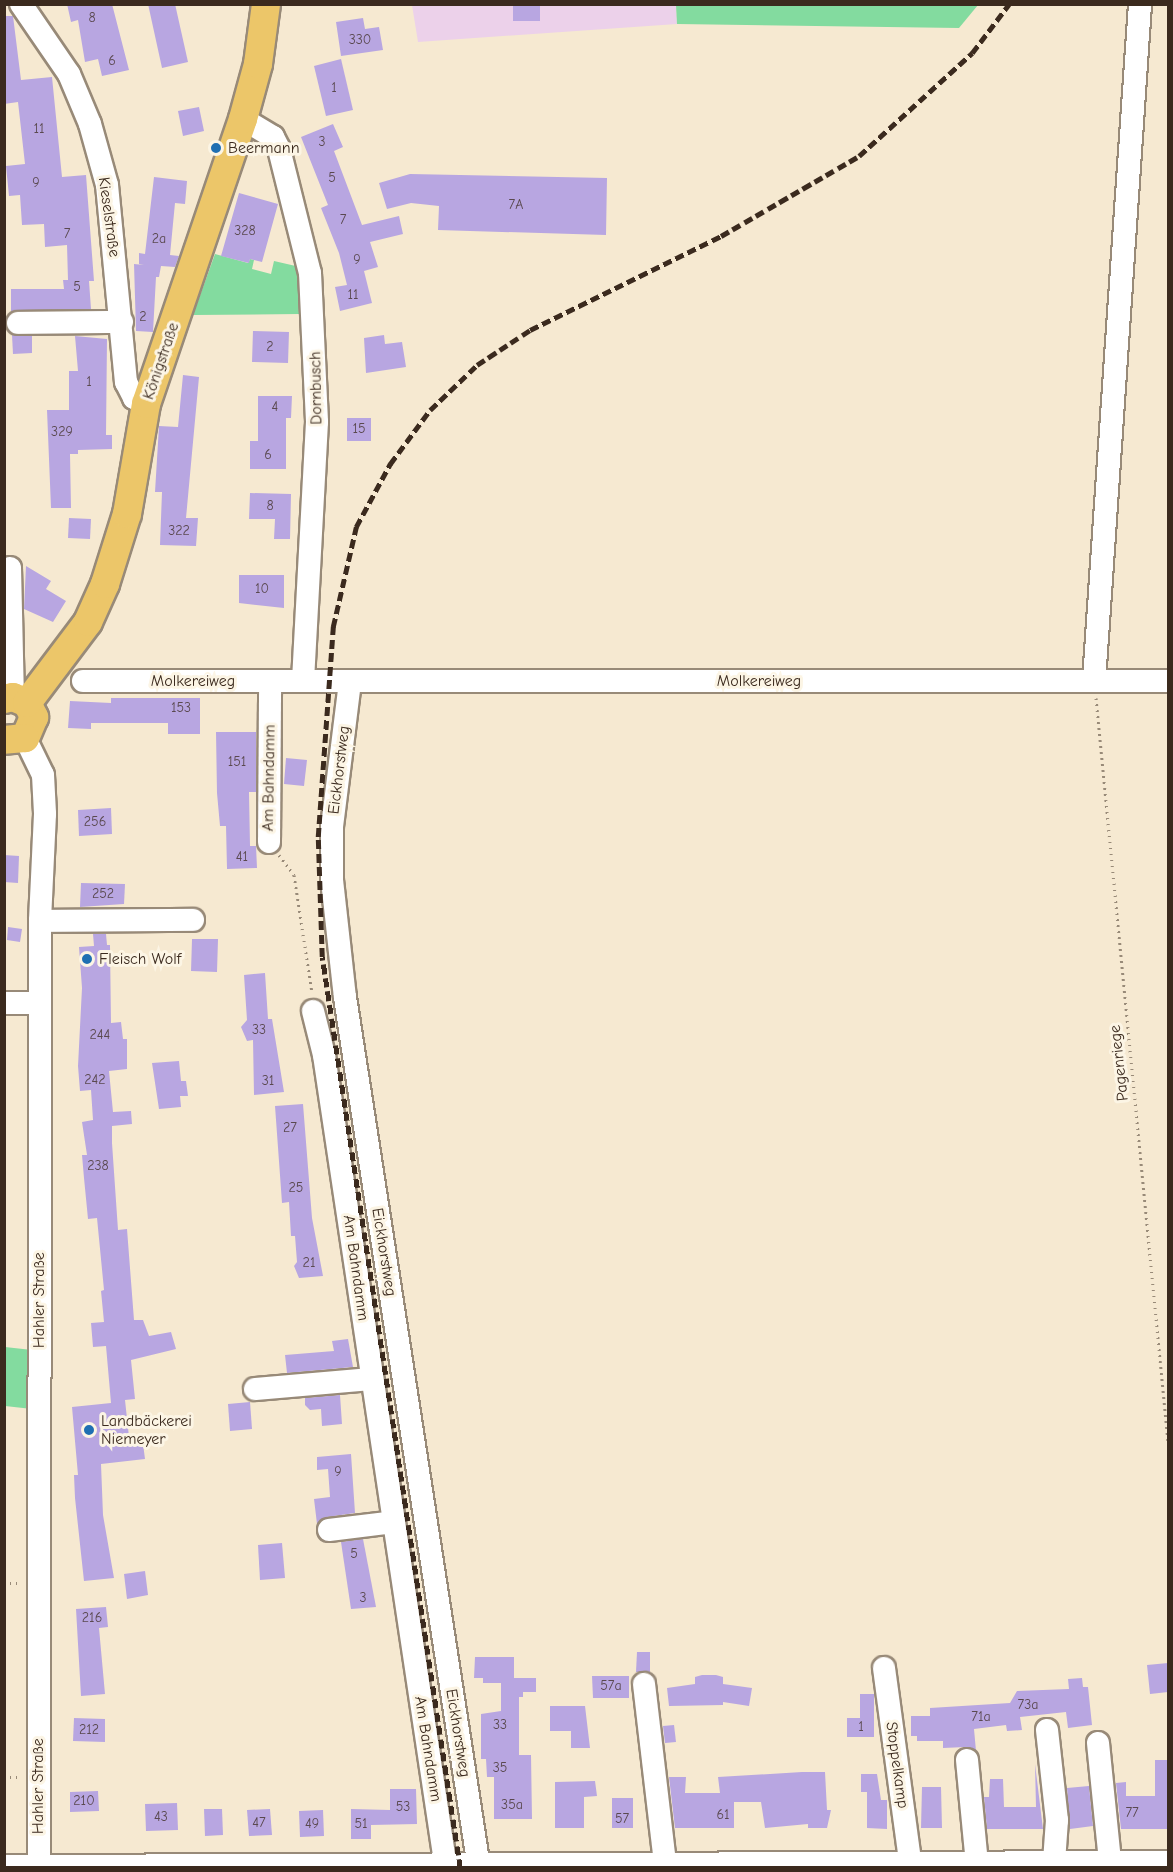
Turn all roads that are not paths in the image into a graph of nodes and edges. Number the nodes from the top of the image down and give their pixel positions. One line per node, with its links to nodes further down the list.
1 (21, 4): 5 (street, Kieselstraße)
2 (266, 4): 4 (main road, Königstraße)
3 (1140, 4): 12 (street)
4 (243, 119): 7 (main road, Königstraße); 9 (street, Dornbusch)
5 (122, 322): 6 (street); 7 (street, Kieselstraße)
6 (18, 323)
7 (146, 404): 15 (main road, Königstraße)
8 (10, 568): 15 (street)
9 (303, 680): 11 (street, Molkereiweg); 14 (street)
10 (83, 681): 11 (street, Molkereiweg)
11 (270, 681): 17 (street, Am Bahndamm)
12 (1094, 681): 13 (street, Molkereiweg); 14 (street, Molkereiweg)
13 (1168, 681)
14 (350, 682): 39 (street, Eickhorstweg)
15 (15, 700): 16 (main road)
16 (15, 739): 19 (street, Hahler Straße)
17 (268, 842)
18 (193, 920): 19 (street)
19 (40, 921): 21 (street, Hahler Straße)
20 (4, 1003): 21 (street)
21 (40, 1003): 42 (street, Hahler Straße)
22 (313, 1011): 23 (street, Am Bahndamm)
23 (372, 1379): 24 (street); 25 (street, Am Bahndamm)
24 (255, 1389)
25 (394, 1522): 26 (street); 33 (street, Am Bahndamm)
26 (329, 1530)
27 (884, 1668): 32 (street, Stoppelkamp)
28 (644, 1684): 37 (street)
29 (1047, 1730): 34 (street)
30 (1098, 1743): 35 (street)
31 (967, 1760): 38 (street)
32 (910, 1861): 37 (street); 38 (street)
33 (445, 1862): 39 (street); 41 (street)
34 (1053, 1862): 35 (street); 38 (street)
35 (1110, 1862): 36 (street)
36 (1168, 1862)
37 (665, 1863): 39 (street)
38 (977, 1863)
39 (478, 1865)
40 (4, 1866): 42 (street)
41 (187, 1866): 42 (street)
42 (39, 1867)

